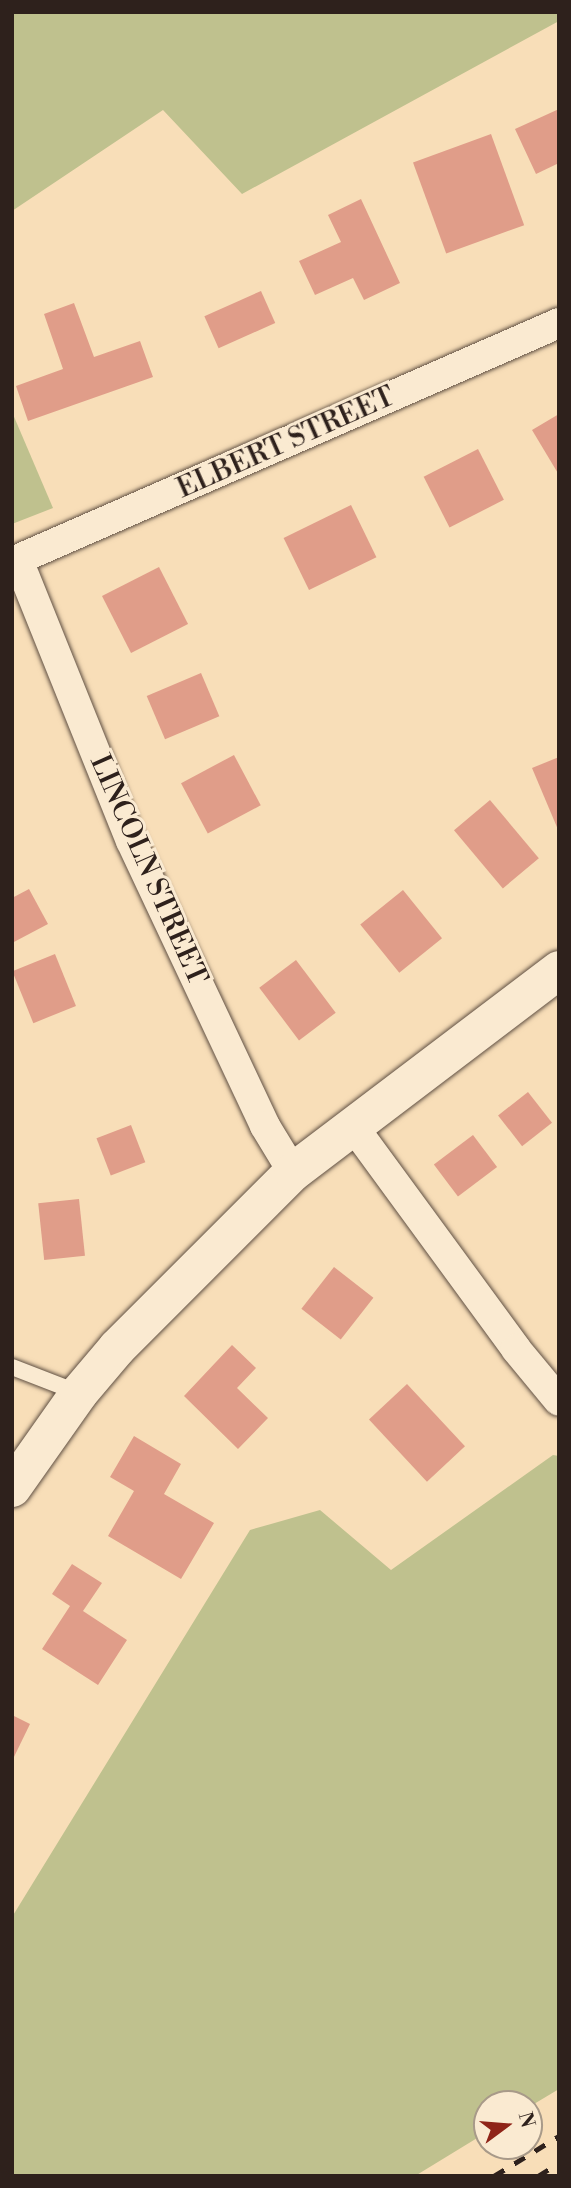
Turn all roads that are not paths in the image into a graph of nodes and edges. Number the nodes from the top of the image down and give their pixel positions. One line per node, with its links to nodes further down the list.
1 (559, 323): 2 (street, ELBERT STREET)
2 (15, 561): 5 (street, LINCOLN STREET)
3 (559, 970): 4 (main road)
4 (353, 1126): 5 (main road); 8 (street)
5 (293, 1172): 7 (main road)
6 (12, 1367): 7 (lane)
7 (79, 1393): 9 (main road)
8 (559, 1401)
9 (12, 1488)

